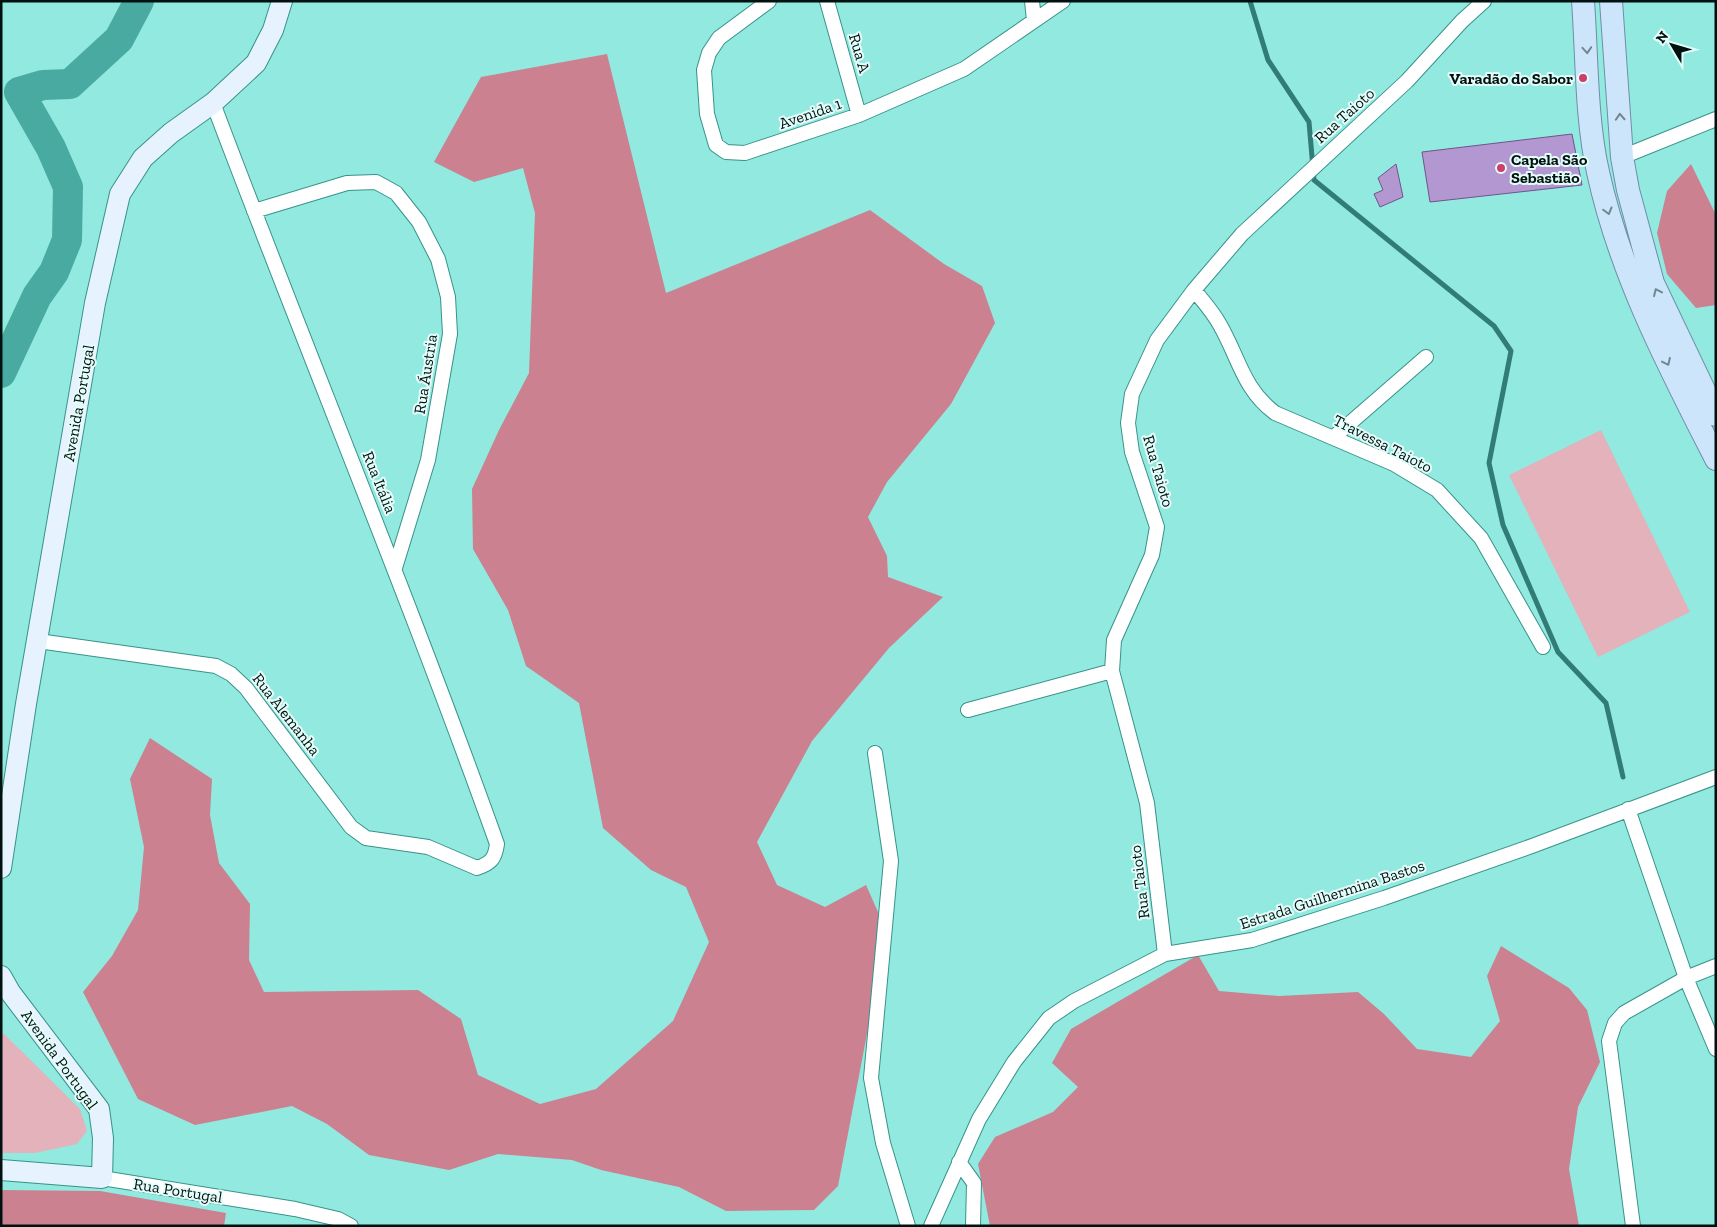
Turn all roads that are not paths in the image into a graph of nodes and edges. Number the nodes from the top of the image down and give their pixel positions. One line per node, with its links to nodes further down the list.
1 (282, 1): 10 (street, Avenida Portugal)
2 (769, 1): 11 (street, Avenida 1)
3 (827, 1): 11 (street, Rua A)
4 (1032, 1): 9 (street)
5 (1063, 1): 9 (street, Avenida 1)
6 (1484, 1): 15 (street, Rua Taioto)
7 (1583, 1): 19 (main road, one-way to 19)
8 (1611, 1): 13 (main road, one-way to 8)
9 (1034, 20): 11 (street, Avenida 1)
10 (213, 103): 14 (street, Rua Itália); 21 (street, Avenida Portugal)
11 (859, 115)
12 (1716, 119): 13 (street)
13 (1622, 157): 17 (main road, one-way to 13)
14 (254, 211): 20 (street, Rua Itália); 20 (street, Rua Áustria)
15 (1194, 290): 18 (street, Travessa Taioto); 23 (street, Rua Taioto)
16 (1426, 357): 18 (street)
17 (1716, 415)
18 (1334, 437): 22 (street, Travessa Taioto)
19 (1716, 459)
20 (395, 568): 29 (street, Rua Itália)
21 (38, 641): 28 (street, Avenida Portugal); 29 (street, Rua Alemanha)
22 (1543, 646)
23 (1112, 671): 24 (street); 30 (street, Rua Taioto)
24 (968, 710)
25 (875, 753): 39 (street)
26 (1716, 777): 27 (street, Estrada Guilhermina Bastos)
27 (1628, 809): 30 (street, Estrada Guilhermina Bastos); 33 (street)
28 (1, 868)
29 (477, 868)
30 (1165, 954): 35 (street, Estrada Guilhermina Bastos)
31 (1716, 966): 33 (street)
32 (1, 976): 37 (street, Avenida Portugal)
33 (1686, 978): 34 (street); 42 (street)
34 (1716, 1049)
35 (959, 1162): 40 (street, Estrada Guilhermina Bastos); 41 (street)
36 (1, 1170): 37 (street, Rua Portugal)
37 (102, 1178): 38 (street, Rua Portugal)
38 (351, 1226)
39 (908, 1226)
40 (931, 1226)
41 (973, 1226)
42 (1632, 1226)

